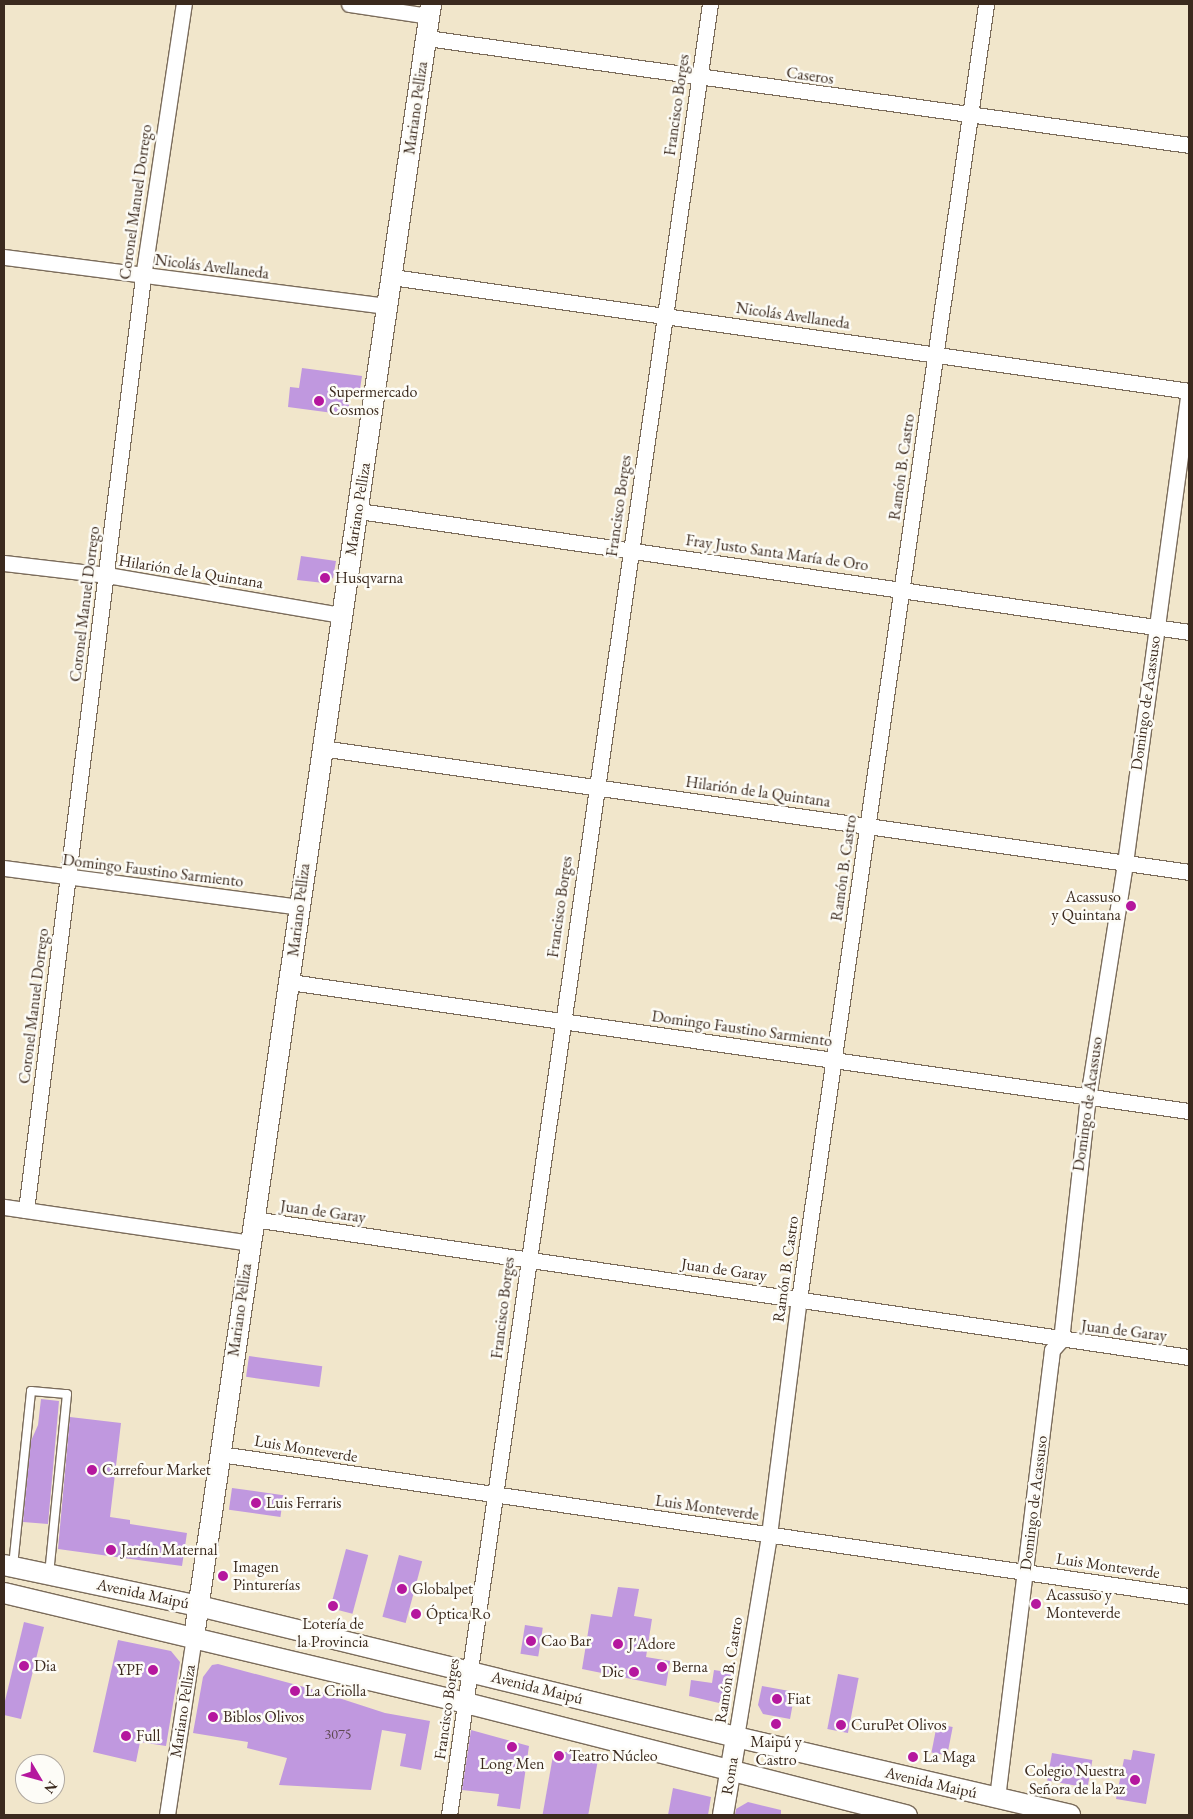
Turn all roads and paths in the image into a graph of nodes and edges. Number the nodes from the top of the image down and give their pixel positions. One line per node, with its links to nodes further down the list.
1 (184, 4): 11 (street, Coronel Manuel Dorrego)
2 (349, 4): 5 (street)
3 (710, 4): 7 (street, Francisco Borges)
4 (986, 4): 8 (street, Ramón B. Castro)
5 (430, 10): 6 (main road, Mariano Pelliza)
6 (426, 38): 7 (street, Caseros); 12 (main road, Mariano Pelliza)
7 (699, 78): 8 (street, Caseros); 14 (street, Francisco Borges)
8 (970, 117): 9 (street, Caseros); 15 (street, Ramón B. Castro)
9 (1189, 145)
10 (4, 257): 11 (street, Nicolás Avellaneda)
11 (143, 276): 13 (street, Nicolás Avellaneda); 20 (street, Coronel Manuel Dorrego)
12 (392, 277): 13 (main road, Mariano Pelliza); 14 (street, Nicolás Avellaneda)
13 (387, 306): 17 (main road, Mariano Pelliza)
14 (664, 316): 15 (street, Nicolás Avellaneda); 18 (street, Francisco Borges)
15 (936, 354): 16 (street, Nicolás Avellaneda); 21 (street, Ramón B. Castro)
16 (1189, 391): 23 (street, Domingo de Acassuso)
17 (359, 511): 18 (street, Fray Justo Santa María de Oro); 22 (main road, Mariano Pelliza)
18 (630, 550): 21 (street, Fray Justo Santa María de Oro); 26 (street, Francisco Borges)
19 (4, 563): 20 (street, Hilarión de la Quintana)
20 (107, 575): 22 (street, Hilarión de la Quintana); 31 (street, Coronel Manuel Dorrego)
21 (902, 589): 23 (street, Fray Justo Santa María de Oro); 27 (street, Ramón B. Castro)
22 (342, 615): 25 (main road, Mariano Pelliza)
23 (1156, 627): 24 (street, Fray Justo Santa María de Oro); 28 (street, Domingo de Acassuso)
24 (1189, 632)
25 (321, 748): 26 (street, Hilarión de la Quintana); 32 (main road, Mariano Pelliza)
26 (595, 787): 27 (street, Hilarión de la Quintana); 34 (street, Francisco Borges)
27 (868, 826): 28 (street, Hilarión de la Quintana); 35 (street, Ramón B. Castro)
28 (1125, 863): 30 (street, Hilarión de la Quintana); 36 (street, Domingo de Acassuso)
29 (4, 868): 31 (street, Domingo Faustino Sarmiento)
30 (1189, 872)
31 (68, 878): 32 (street, Domingo Faustino Sarmiento); 39 (street, Coronel Manuel Dorrego)
32 (299, 907): 33 (main road, Mariano Pelliza)
33 (290, 982): 34 (street, Domingo Faustino Sarmiento); 40 (main road, Mariano Pelliza)
34 (561, 1021): 35 (street, Domingo Faustino Sarmiento); 42 (street, Francisco Borges)
35 (834, 1060): 36 (street, Domingo Faustino Sarmiento); 43 (street, Ramón B. Castro)
36 (1088, 1097): 37 (street, Domingo Faustino Sarmiento); 44 (street, Domingo de Acassuso)
37 (1189, 1111)
38 (4, 1207): 39 (street)
39 (26, 1210): 41 (street)
40 (253, 1219): 41 (main road, Mariano Pelliza); 42 (street, Juan de Garay)
41 (250, 1243): 46 (main road, Mariano Pelliza)
42 (527, 1259): 43 (street, Juan de Garay); 47 (street, Francisco Borges)
43 (799, 1299): 44 (street, Juan de Garay); 48 (street, Ramón B. Castro)
44 (1060, 1340): 45 (street, Juan de Garay); 50 (street, Domingo de Acassuso)
45 (1189, 1357)
46 (220, 1454): 47 (street, Luis Monteverde); 54 (main road, Mariano Pelliza)
47 (496, 1496): 48 (street, Luis Monteverde); 56 (street, Francisco Borges)
48 (769, 1535): 50 (street, Luis Monteverde); 58 (street, Ramón B. Castro)
49 (8, 1566): 51 (main road, Avenida Maipú); 51 (lane)
50 (1026, 1572): 53 (street, Luis Monteverde); 60 (street, Domingo de Acassuso)
51 (50, 1574): 54 (main road, Avenida Maipú)
52 (4, 1593): 55 (main road, Avenida Maipú)
53 (1189, 1596)
54 (199, 1606): 55 (main road, Mariano Pelliza); 56 (main road, Avenida Maipú)
55 (194, 1637): 57 (main road, Avenida Maipú); 61 (street, Mariano Pelliza)
56 (470, 1672): 57 (street, Francisco Borges); 58 (main road, Avenida Maipú)
57 (466, 1702): 59 (main road, Avenida Maipú); 62 (street, Francisco Borges)
58 (736, 1737): 59 (main road, Roma); 60 (main road, Avenida Maipú)
59 (730, 1772): 63 (main road, Roma); 64 (main road, Avenida Maipú)
60 (995, 1807): 65 (main road, Avenida Maipú)
61 (167, 1815)
62 (449, 1815)
63 (724, 1815)
64 (907, 1815)
65 (1070, 1815)

